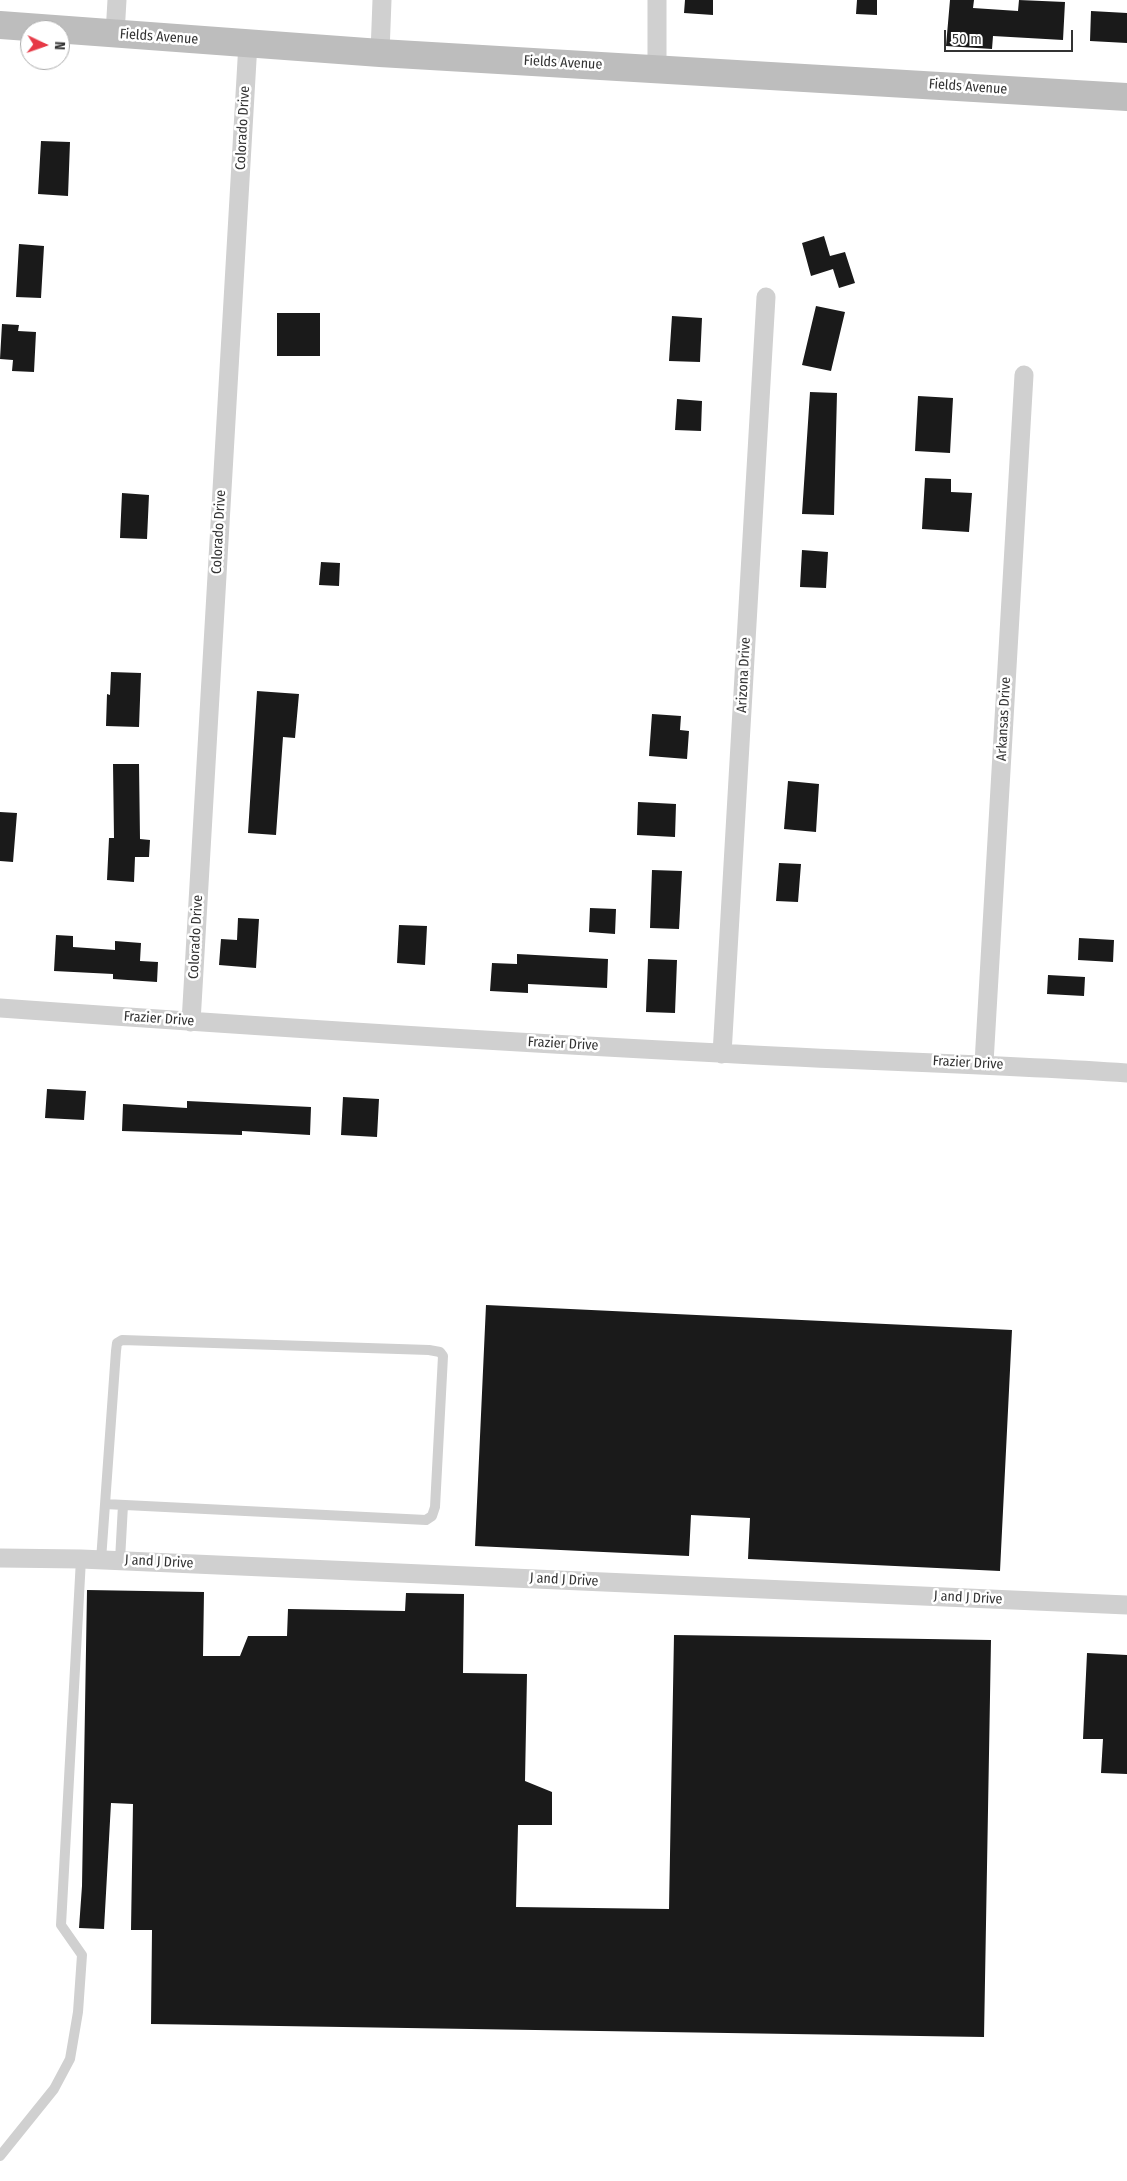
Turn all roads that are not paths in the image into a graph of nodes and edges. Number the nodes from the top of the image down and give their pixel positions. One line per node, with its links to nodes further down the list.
1 (117, 0): 5 (street)
2 (382, 0): 7 (street)
3 (657, 0): 8 (street)
4 (0, 25): 5 (street, Fields Avenue)
5 (114, 34): 6 (street, Fields Avenue)
6 (248, 43): 7 (street, Fields Avenue); 13 (street, Colorado Drive)
7 (380, 53): 8 (street, Fields Avenue)
8 (657, 68): 9 (street, Fields Avenue)
9 (1127, 97)
10 (766, 297): 14 (street, Arizona Drive)
11 (1024, 375): 15 (street, Arkansas Drive)
12 (0, 1008): 13 (street, Frazier Drive)
13 (191, 1022): 14 (street, Frazier Drive)
14 (722, 1054): 15 (street, Frazier Drive)
15 (984, 1063): 16 (street, Frazier Drive)
16 (1127, 1073)
17 (105, 1504): 18 (lane); 18 (lane); 21 (lane)
18 (123, 1505): 22 (lane)
19 (0, 1558): 20 (street, J and J Drive)
20 (81, 1559): 21 (street, J and J Drive); 24 (lane)
21 (101, 1560): 22 (street, J and J Drive)
22 (120, 1560): 23 (street, J and J Drive)
23 (1127, 1605)
24 (0, 2156)

